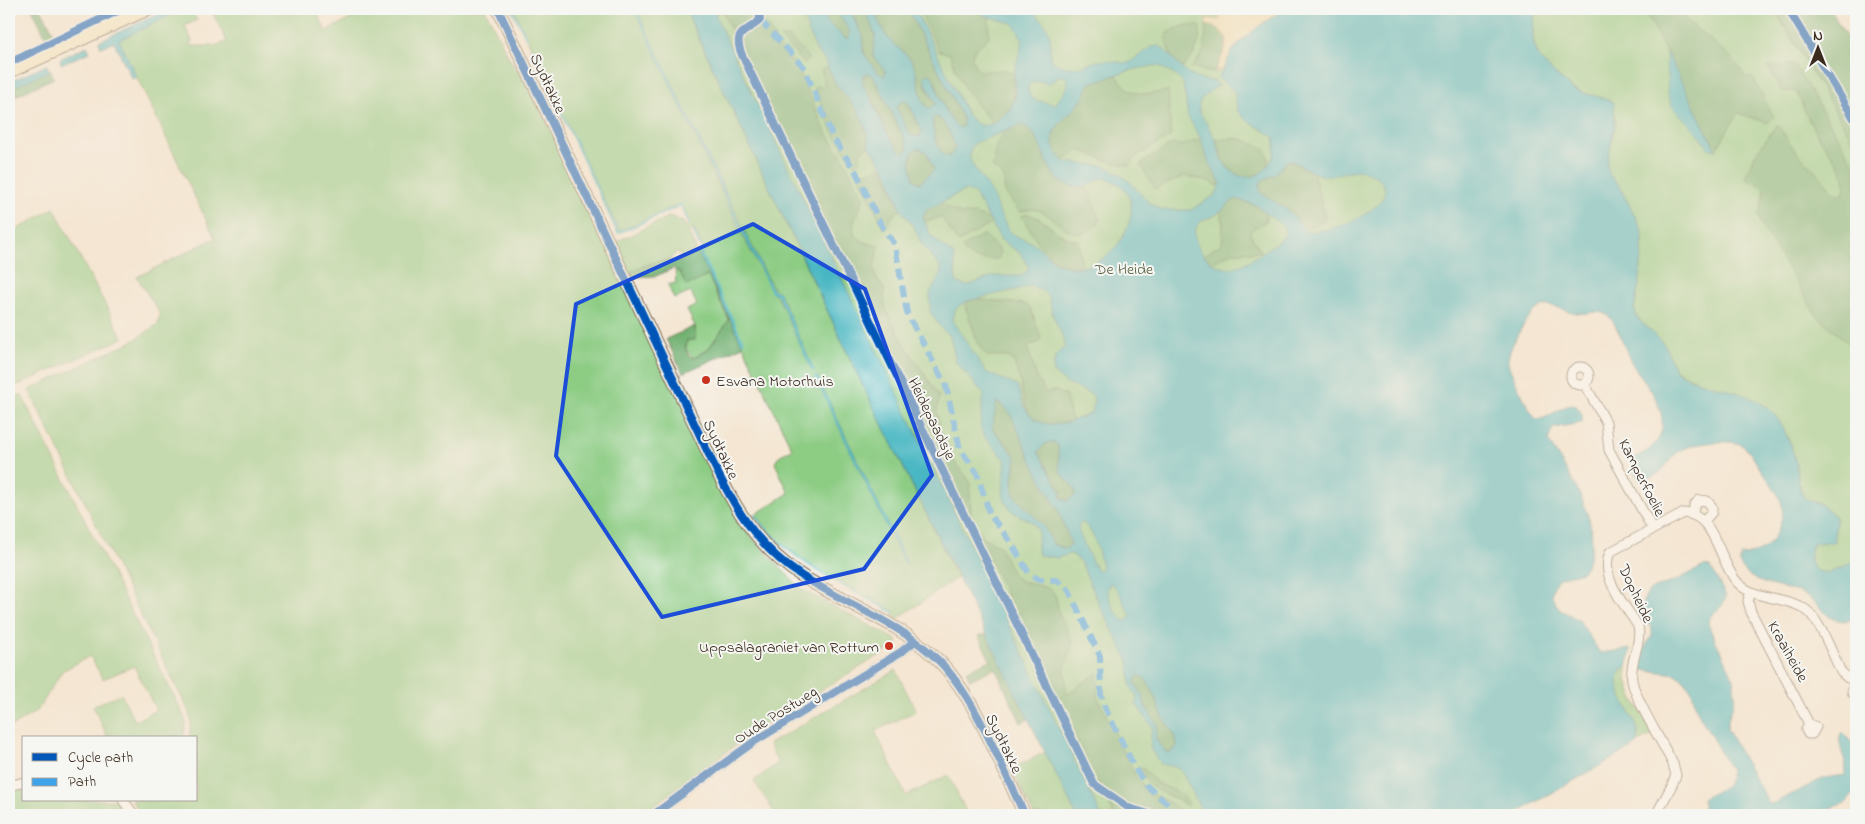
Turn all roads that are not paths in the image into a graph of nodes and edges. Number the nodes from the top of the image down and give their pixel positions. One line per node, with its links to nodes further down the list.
1 (148, 9): 3 (street)
2 (498, 9): 9 (street, Sydtakke)
3 (9, 72)
4 (1585, 385): 7 (street, Kamperfoelie)
5 (1693, 513): 6 (street); 6 (street, Dopheide); 7 (street, Dopheide)
6 (1704, 521): 8 (street)
7 (1652, 528): 19 (street, Dopheide)
8 (1751, 592): 10 (street); 12 (street, Kraaiheide)
9 (915, 641): 17 (street, Oude Postweg); 18 (street, Sydtakke)
10 (1856, 680): 11 (street)
11 (1856, 697)
12 (1809, 724)
13 (22, 783): 14 (street)
14 (9, 786)
15 (124, 802): 16 (street)
16 (134, 815)
17 (653, 815)
18 (1025, 815)
19 (1656, 815)

